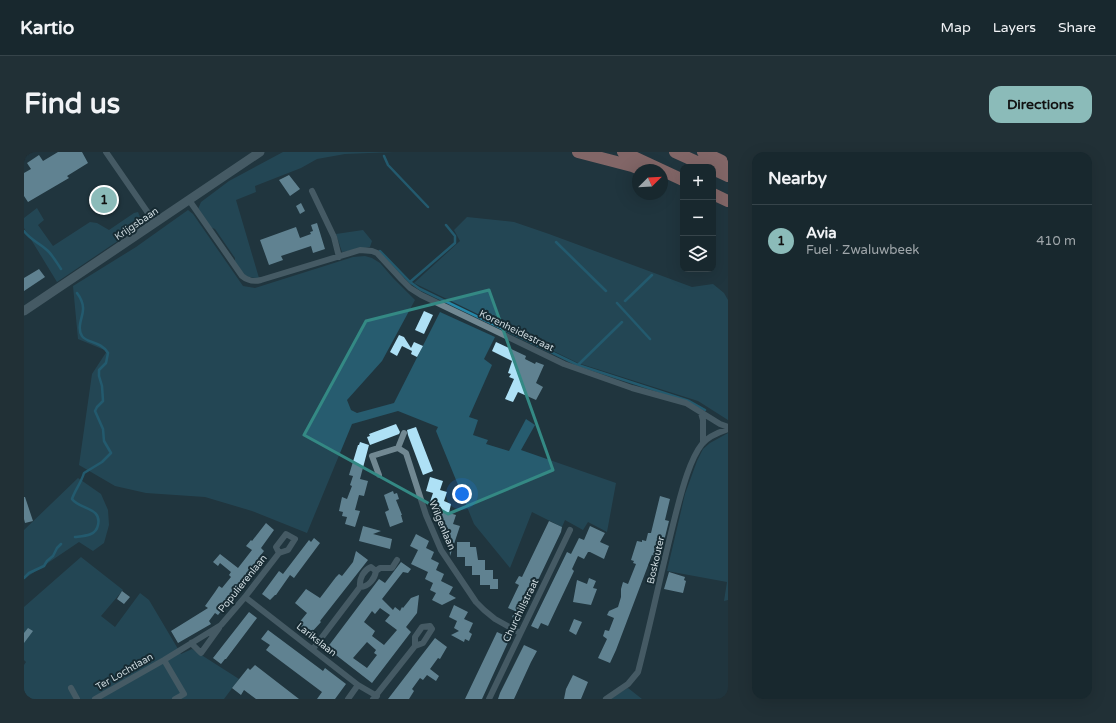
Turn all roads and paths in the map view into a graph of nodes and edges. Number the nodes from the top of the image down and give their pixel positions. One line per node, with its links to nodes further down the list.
1 (106, 152): 18 (street)
2 (260, 152): 16 (main road, Krijgsbaan)
3 (578, 152): 9 (highway)
4 (623, 152): 13 (highway)
5 (675, 152): 7 (highway)
6 (703, 152): 8 (highway)
7 (701, 164)
8 (728, 164)
9 (632, 166)
10 (716, 170): 11 (highway)
11 (728, 176)
12 (668, 178): 13 (highway)
13 (680, 178)
14 (312, 191): 19 (street)
15 (716, 195): 17 (highway)
16 (189, 200): 18 (main road, Krijgsbaan); 19 (street, Korenheidestraat)
17 (728, 201)
18 (155, 223): 20 (main road, Krijgsbaan)
19 (339, 257): 21 (street, Korenheidestraat)
20 (24, 311)
21 (701, 413): 22 (street, Korenheidestraat); 24 (street)
22 (728, 428): 24 (street, Boskouter)
23 (404, 433): 25 (street)
24 (703, 443): 50 (street, Boskouter)
25 (398, 448): 26 (street); 34 (street, Wilgenlaan)
26 (379, 474)
27 (570, 530): 34 (street, Churchillstraat)
28 (279, 553): 32 (street, Populierenlaan)
29 (397, 560): 30 (street)
30 (376, 571): 31 (street); 31 (street)
31 (360, 586): 37 (street)
32 (245, 598): 33 (street, Populierenlaan); 37 (street, Larikslaan)
33 (221, 625): 35 (street, Populierenlaan); 35 (street, Populierenlaan)
34 (520, 633): 49 (street, Churchillstraat)
35 (191, 643): 38 (street, Populierenlaan)
36 (415, 646): 43 (street)
37 (313, 649): 40 (street, Larikslaan)
38 (175, 652): 39 (street, Ter Lochtlaan)
39 (164, 660): 42 (street, Ter Lochtlaan); 45 (street, Ter Lochtlaan)
40 (358, 685): 43 (street, Larikslaan); 48 (street)
41 (70, 688): 44 (street)
42 (184, 694): 46 (street); 47 (street, Ter Lochtlaan)
43 (375, 697)
44 (77, 699)
45 (95, 699)
46 (175, 699)
47 (190, 699)
48 (348, 699)
49 (489, 699)
50 (606, 699)

